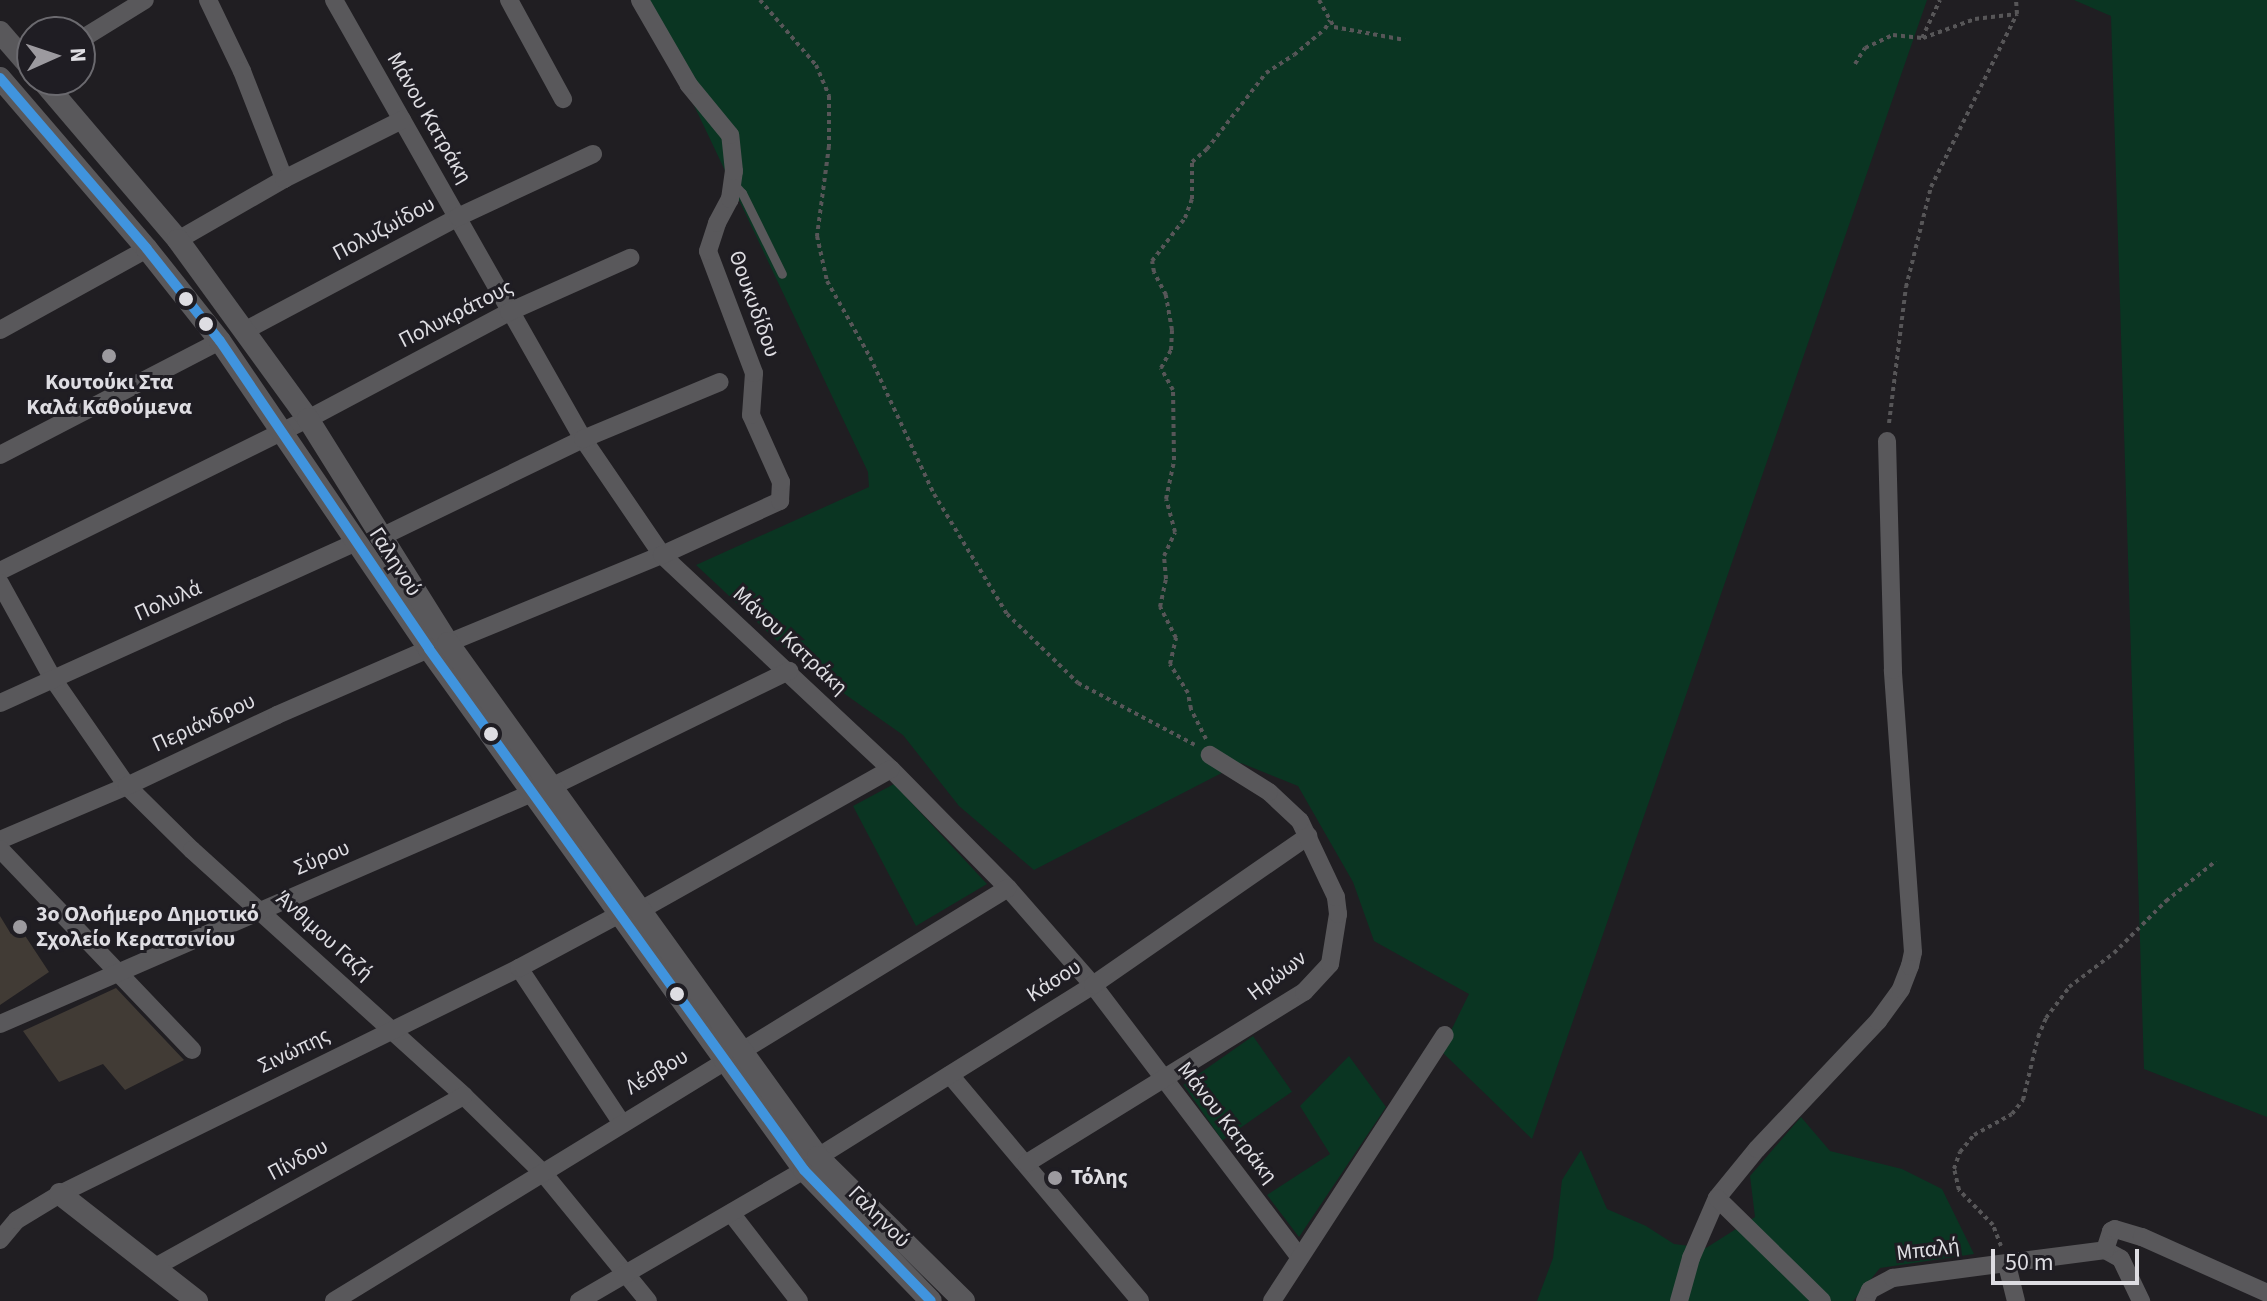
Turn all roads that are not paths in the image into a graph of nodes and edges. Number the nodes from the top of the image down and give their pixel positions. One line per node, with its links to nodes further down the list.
1 (145, 0): 6 (street)
2 (208, 0): 15 (street)
3 (334, 0): 13 (street, Μάνου Κατράκη)
4 (509, 0): 12 (street)
5 (640, 0): 16 (street)
6 (123, 6): 7 (street)
7 (96, 27)
8 (0, 32): 9 (street)
9 (16, 50)
10 (1, 81): 19 (street, Γαληνού)
11 (56, 96): 18 (street, Γαληνού)
12 (563, 99)
13 (402, 120): 15 (street); 17 (street, Μάνου Κατράκη)
14 (593, 154): 17 (street, Πολυζωίδου)
15 (284, 179): 18 (street)
16 (732, 182): 21 (lane); 34 (street, Θουκυδίδου)
17 (458, 217): 22 (street, Μάνου Κατράκη); 24 (street, Πολυζωίδου)
18 (178, 240): 24 (street, Γαληνού)
19 (147, 249): 23 (street); 25 (street, Γαληνού)
20 (630, 258): 22 (street, Πολυκράτους)
21 (782, 274)
22 (509, 312): 27 (street, Πολυκράτους); 29 (street, Μάνου Κατράκη)
23 (0, 329)
24 (244, 331): 27 (street, Γαληνού)
25 (220, 341): 28 (street, Γαληνού); 31 (street)
26 (720, 382): 29 (street)
27 (308, 419): 28 (street, Πολυκράτους); 32 (street, Γαληνού)
28 (280, 431): 33 (street, Γαληνού); 35 (street)
29 (583, 439): 32 (street); 34 (street, Μάνου Κατράκη)
30 (1887, 441): 67 (street)
31 (0, 455)
32 (379, 538): 37 (street, Γαληνού)
33 (355, 543): 37 (street, Γαληνού); 39 (street, Πολυλά)
34 (662, 555): 37 (street, Περιάνδρου); 38 (street, Μάνου Κατράκη)
35 (0, 571)
36 (0, 583): 39 (street, Άνθιμου Γαζή)
37 (438, 646): 43 (street, Περιάνδρου); 44 (street, Γαληνού)
38 (789, 671): 42 (street, Μάνου Κατράκη); 44 (street, Σύρου)
39 (53, 679): 40 (street, Πολυλά); 43 (street, Άνθιμου Γαζή)
40 (0, 703)
41 (1208, 754): 45 (street, Ηρώων)
42 (891, 769): 48 (street, Μάνου Κατράκη); 50 (street, Σινώπης)
43 (127, 786): 46 (street, Περιάνδρου); 49 (street, Άνθιμου Γαζή)
44 (542, 790): 49 (street, Σύρου); 50 (street, Γαληνού)
45 (1308, 836): 53 (street, Κάσου); 60 (street, Ηρώων)
46 (0, 840)
47 (0, 849): 52 (street)
48 (1008, 888): 53 (street, Μάνου Κατράκη); 58 (street, Λέσβου)
49 (261, 910): 52 (street, Σύρου); 55 (street, Άνθιμου Γαζή)
50 (628, 913): 51 (street, Σινώπης); 58 (street, Γαληνού)
51 (519, 968): 55 (street, Σινώπης); 62 (street)
52 (118, 970): 54 (street, Σύρου); 57 (street)
53 (1093, 985): 59 (street, Κάσου); 60 (street, Μάνου Κατράκη)
54 (0, 1024)
55 (391, 1029): 61 (street, Άνθιμου Γαζή); 66 (street, Σινώπης)
56 (1445, 1035): 71 (street)
57 (192, 1050)
58 (733, 1054): 62 (street, Λέσβου); 64 (street, Γαληνού)
59 (950, 1075): 63 (street); 64 (street, Κάσου)
60 (1164, 1081): 63 (street, Ηρώων); 71 (street, Μάνου Κατράκη)
61 (464, 1096): 65 (street, Άνθιμου Γαζή); 73 (street, Πίνδου)
62 (621, 1122): 65 (street, Λέσβου)
63 (1027, 1163): 83 (street)
64 (811, 1164): 68 (street, Κάσου); 81 (street, Γαληνού); 82 (street, Γαληνού)
65 (544, 1174): 74 (street, Άνθιμου Γαζή); 77 (street, Λέσβου)
66 (60, 1194): 69 (street, Σινώπης); 73 (street)
67 (1717, 1198): 85 (street); 86 (street)
68 (731, 1213): 74 (street, Κάσου); 80 (street)
69 (2, 1231)
70 (2105, 1250): 72 (street, Μπαλή); 75 (street, Μπαλή); 89 (street)
71 (1299, 1256): 84 (street)
72 (2007, 1265): 87 (street, Μπαλή); 88 (street)
73 (155, 1267): 76 (street)
74 (628, 1273): 78 (street, Κάσου); 79 (street, Άνθιμου Γαζή)
75 (2267, 1293)
76 (197, 1301)
77 (334, 1301)
78 (579, 1301)
79 (648, 1301)
80 (799, 1301)
81 (931, 1301)
82 (964, 1301)
83 (1140, 1301)
84 (1272, 1301)
85 (1679, 1301)
86 (1822, 1301)
87 (1865, 1301)
88 (2016, 1301)
89 (2141, 1301)

